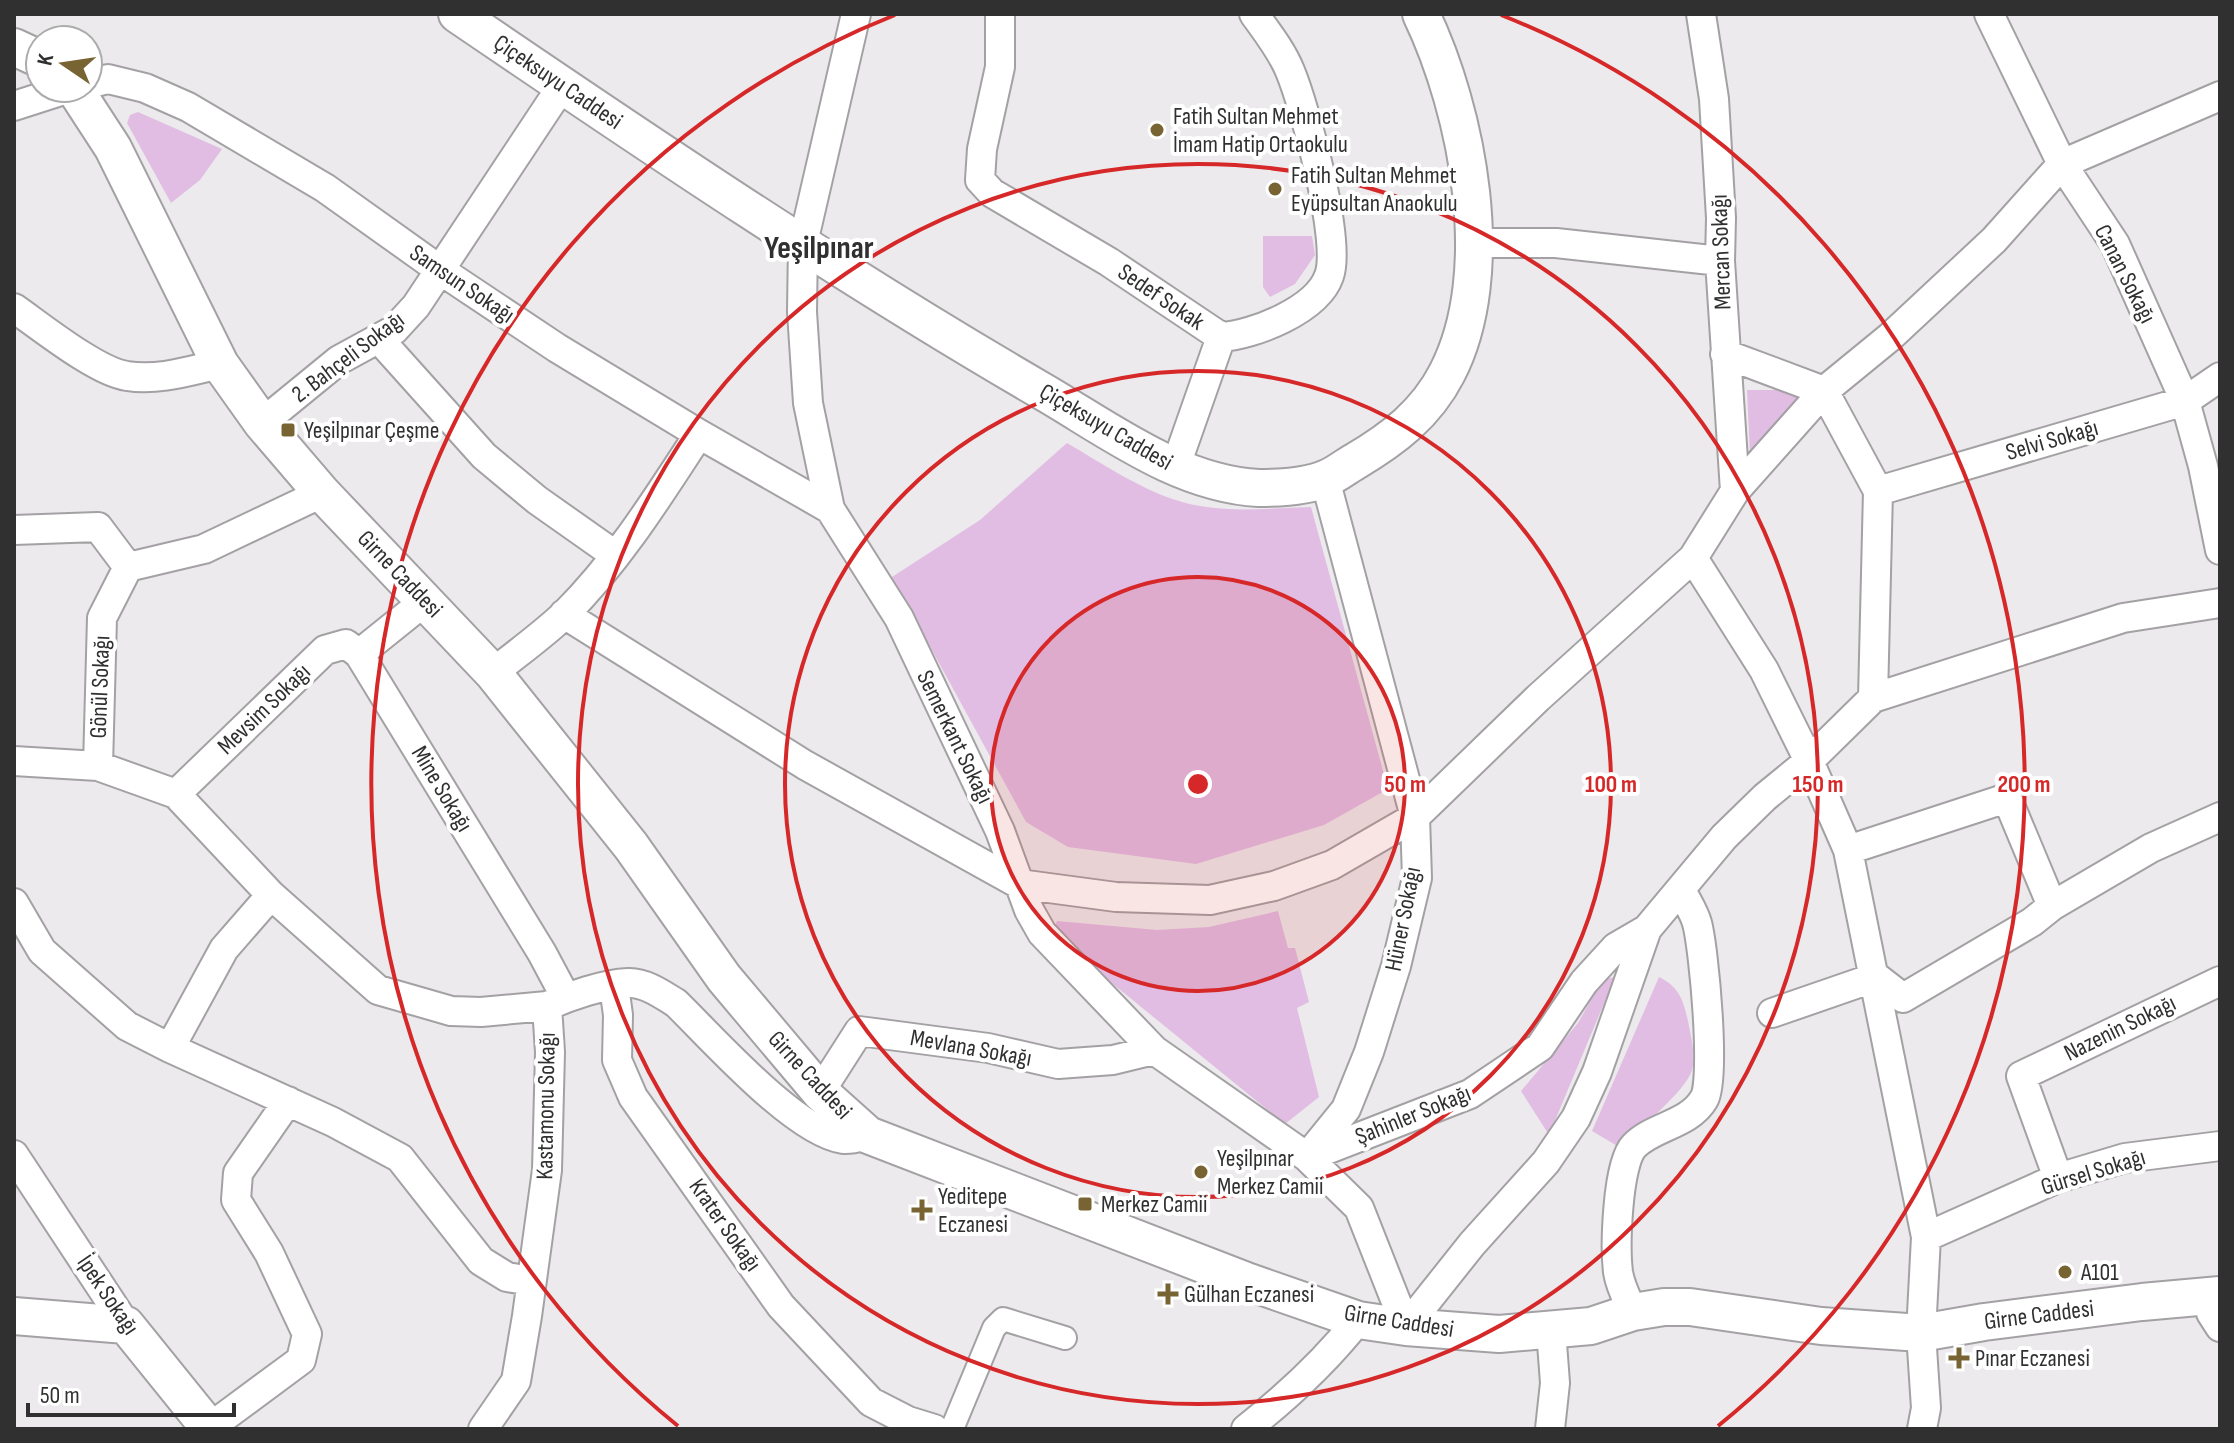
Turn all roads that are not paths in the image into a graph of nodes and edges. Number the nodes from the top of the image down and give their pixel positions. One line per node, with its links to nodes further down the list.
1 (457, 14): 9 (street, Çiçeksuyu Caddesi)
2 (856, 14): 13 (street, Semerkant Sokağı)
3 (1000, 14): 18 (street, Sedef Sokak)
4 (1254, 14): 18 (street, Sedef Sokak)
5 (1421, 14): 14 (street, Çiçeksuyu Caddesi)
6 (1701, 14): 15 (street, Mercan Sokağı)
7 (1989, 14): 12 (street, Canan Sokağı)
8 (104, 80): 16 (street, Samsun Sokağı)
9 (562, 86): 13 (street, Çiçeksuyu Caddesi); 16 (street, 2. Bahçeli Sokağı)
10 (2220, 96): 12 (street)
11 (83, 104): 21 (street, Girne Caddesi)
12 (2062, 164): 23 (street); 24 (street, Canan Sokağı)
13 (803, 243): 27 (street, Çiçeksuyu Caddesi); 32 (street, Semerkant Sokağı)
14 (1476, 243): 15 (street); 28 (street, Çiçeksuyu Caddesi)
15 (1720, 261): 20 (street, Mercan Sokağı)
16 (440, 270): 19 (street, 2. Bahçeli Sokağı); 26 (street, Samsun Sokağı)
17 (14, 308): 21 (street)
18 (1221, 337): 27 (street)
19 (379, 339): 25 (street, 2. Bahçeli Sokağı); 35 (street)
20 (1725, 354): 23 (street); 29 (street, Mercan Sokağı)
21 (220, 364): 25 (street, Girne Caddesi)
22 (2220, 377): 24 (street, Selvi Sokağı)
23 (1824, 391): 29 (street); 30 (street)
24 (2185, 401): 30 (street, Selvi Sokağı); 34 (street, Canan Sokağı)
25 (262, 423): 31 (street, Girne Caddesi)
26 (699, 434): 32 (street, Samsun Sokağı); 35 (street)
27 (1175, 468): 28 (street, Çiçeksuyu Caddesi)
28 (1325, 479): 48 (street, Hüner Sokağı)
29 (1735, 491): 36 (street)
30 (1878, 491): 43 (street)
31 (322, 493): 37 (street); 38 (street, Girne Caddesi)
32 (830, 509): 51 (street, Semerkant Sokağı)
33 (14, 530): 37 (street)
34 (2220, 550)
35 (615, 555): 40 (street)
36 (1693, 558): 45 (street); 48 (street)
37 (128, 567): 46 (street, Gönül Sokağı)
38 (425, 601): 41 (street); 42 (street, Girne Caddesi)
39 (2220, 603): 43 (street)
40 (564, 614): 42 (street); 51 (street)
41 (359, 654): 47 (street, Mevsim Sokağı); 60 (street, Mine Sokağı)
42 (493, 673): 64 (street, Girne Caddesi)
43 (1873, 698): 45 (street)
44 (14, 761): 46 (street)
45 (1809, 761): 50 (street); 52 (street)
46 (98, 766): 47 (street)
47 (176, 794): 53 (street)
48 (1415, 817): 51 (street); 69 (street, Hüner Sokağı)
49 (2220, 817): 55 (street)
50 (1848, 850): 55 (street); 57 (street)
51 (1019, 884): 63 (street, Semerkant Sokağı)
52 (1681, 890): 56 (street); 74 (street)
53 (271, 895): 60 (street); 62 (street)
54 (14, 903): 62 (street)
55 (2052, 906): 57 (street)
56 (1647, 929): 69 (street, Şahinler Sokağı); 78 (street)
57 (1876, 977): 61 (street); 71 (street)
58 (2220, 981): 70 (street, Nazenin Sokağı)
59 (614, 986): 60 (street, Kastamonu Sokağı); 66 (street, Kastamonu Sokağı); 82 (street, Krater Sokağı)
60 (556, 1002): 72 (street, Kastamonu Sokağı)
61 (1772, 1013)
62 (170, 1048): 65 (street)
63 (1154, 1050): 64 (street, Mevlana Sokağı); 69 (street, Semerkant Sokağı)
64 (820, 1092): 66 (street, Girne Caddesi)
65 (288, 1101): 72 (street); 83 (street)
66 (868, 1135): 76 (street, Girne Caddesi)
67 (2220, 1146): 70 (street, Gürsel Sokağı)
68 (14, 1155): 77 (street, İpek Sokağı)
69 (1307, 1157): 78 (street, Semerkant Sokağı)
70 (2058, 1178): 71 (street, Gürsel Sokağı)
71 (1926, 1237): 80 (street)
72 (531, 1281): 84 (street, Kastamonu Sokağı)
73 (2217, 1306): 80 (street, Girne Caddesi)
74 (1633, 1312): 79 (street, Girne Caddesi); 80 (street, Girne Caddesi)
75 (14, 1317): 77 (street)
76 (1358, 1320): 78 (street, Girne Caddesi); 86 (street)
77 (126, 1325): 83 (street, İpek Sokağı)
78 (1406, 1327): 79 (street, Girne Caddesi)
79 (1551, 1330): 87 (street)
80 (1921, 1333): 88 (street)
81 (1065, 1338): 85 (street)
82 (915, 1426)
83 (210, 1428)
84 (483, 1429)
85 (952, 1429)
86 (1246, 1429)
87 (1550, 1429)
88 (1922, 1429)

